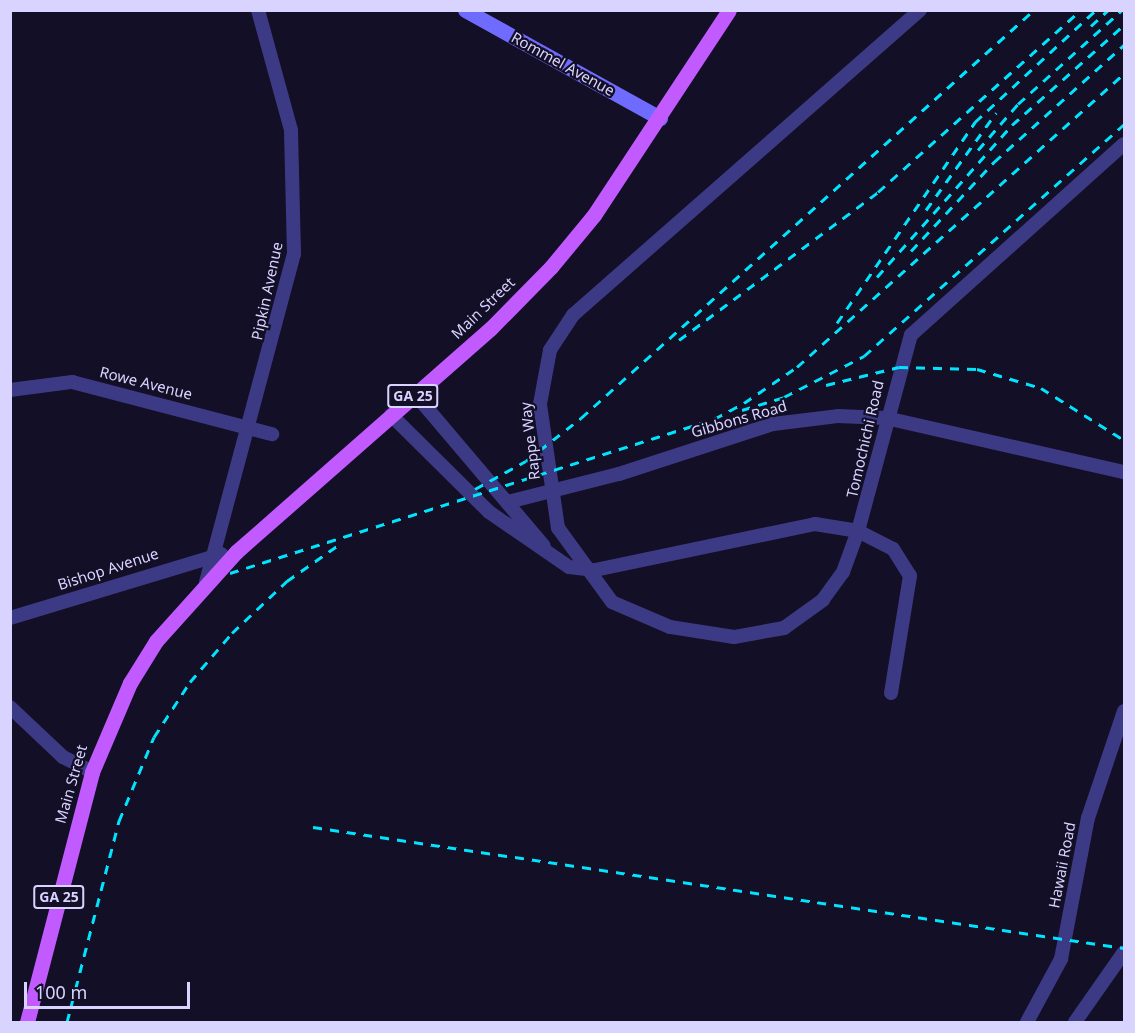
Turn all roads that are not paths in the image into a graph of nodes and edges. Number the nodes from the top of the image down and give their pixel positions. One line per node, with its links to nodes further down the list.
1 (258, 10): 11 (street, Pipkin Avenue)
2 (465, 10): 5 (street, Rommel Avenue)
3 (729, 10): 5 (main road, Main Street / GA 25)
4 (920, 10): 15 (street, Rappe Way)
5 (660, 118): 8 (main road, Main Street / GA 25)
6 (1125, 144): 10 (street, Tomochichi Road)
7 (10, 390): 11 (street, Rowe Avenue)
8 (416, 394): 9 (main road, Main Street / GA 25); 14 (street)
9 (391, 415): 16 (main road, Main Street / GA 25); 18 (street)
10 (886, 418): 13 (street, Gibbons Road); 14 (street, Gibbons Road); 15 (street, Tomochichi Road)
11 (250, 426): 12 (street, Rowe Avenue); 17 (street, Pipkin Avenue)
12 (272, 434)
13 (1125, 472)
14 (508, 502): 18 (street)
15 (858, 531): 18 (street); 21 (street)
16 (236, 552): 17 (street); 19 (main road, Main Street / GA 25)
17 (216, 555): 19 (street, Main Street); 20 (street, Bishop Avenue)
18 (557, 561)
19 (206, 582): 24 (main road, Main Street / GA 25)
20 (10, 618)
21 (891, 693)
22 (10, 707): 24 (street)
23 (1125, 711): 27 (street, Hawaii Road)
24 (92, 772): 26 (main road, Main Street / GA 25)
25 (1125, 951): 28 (street)
26 (27, 1023)
27 (1027, 1023)
28 (1075, 1023)

